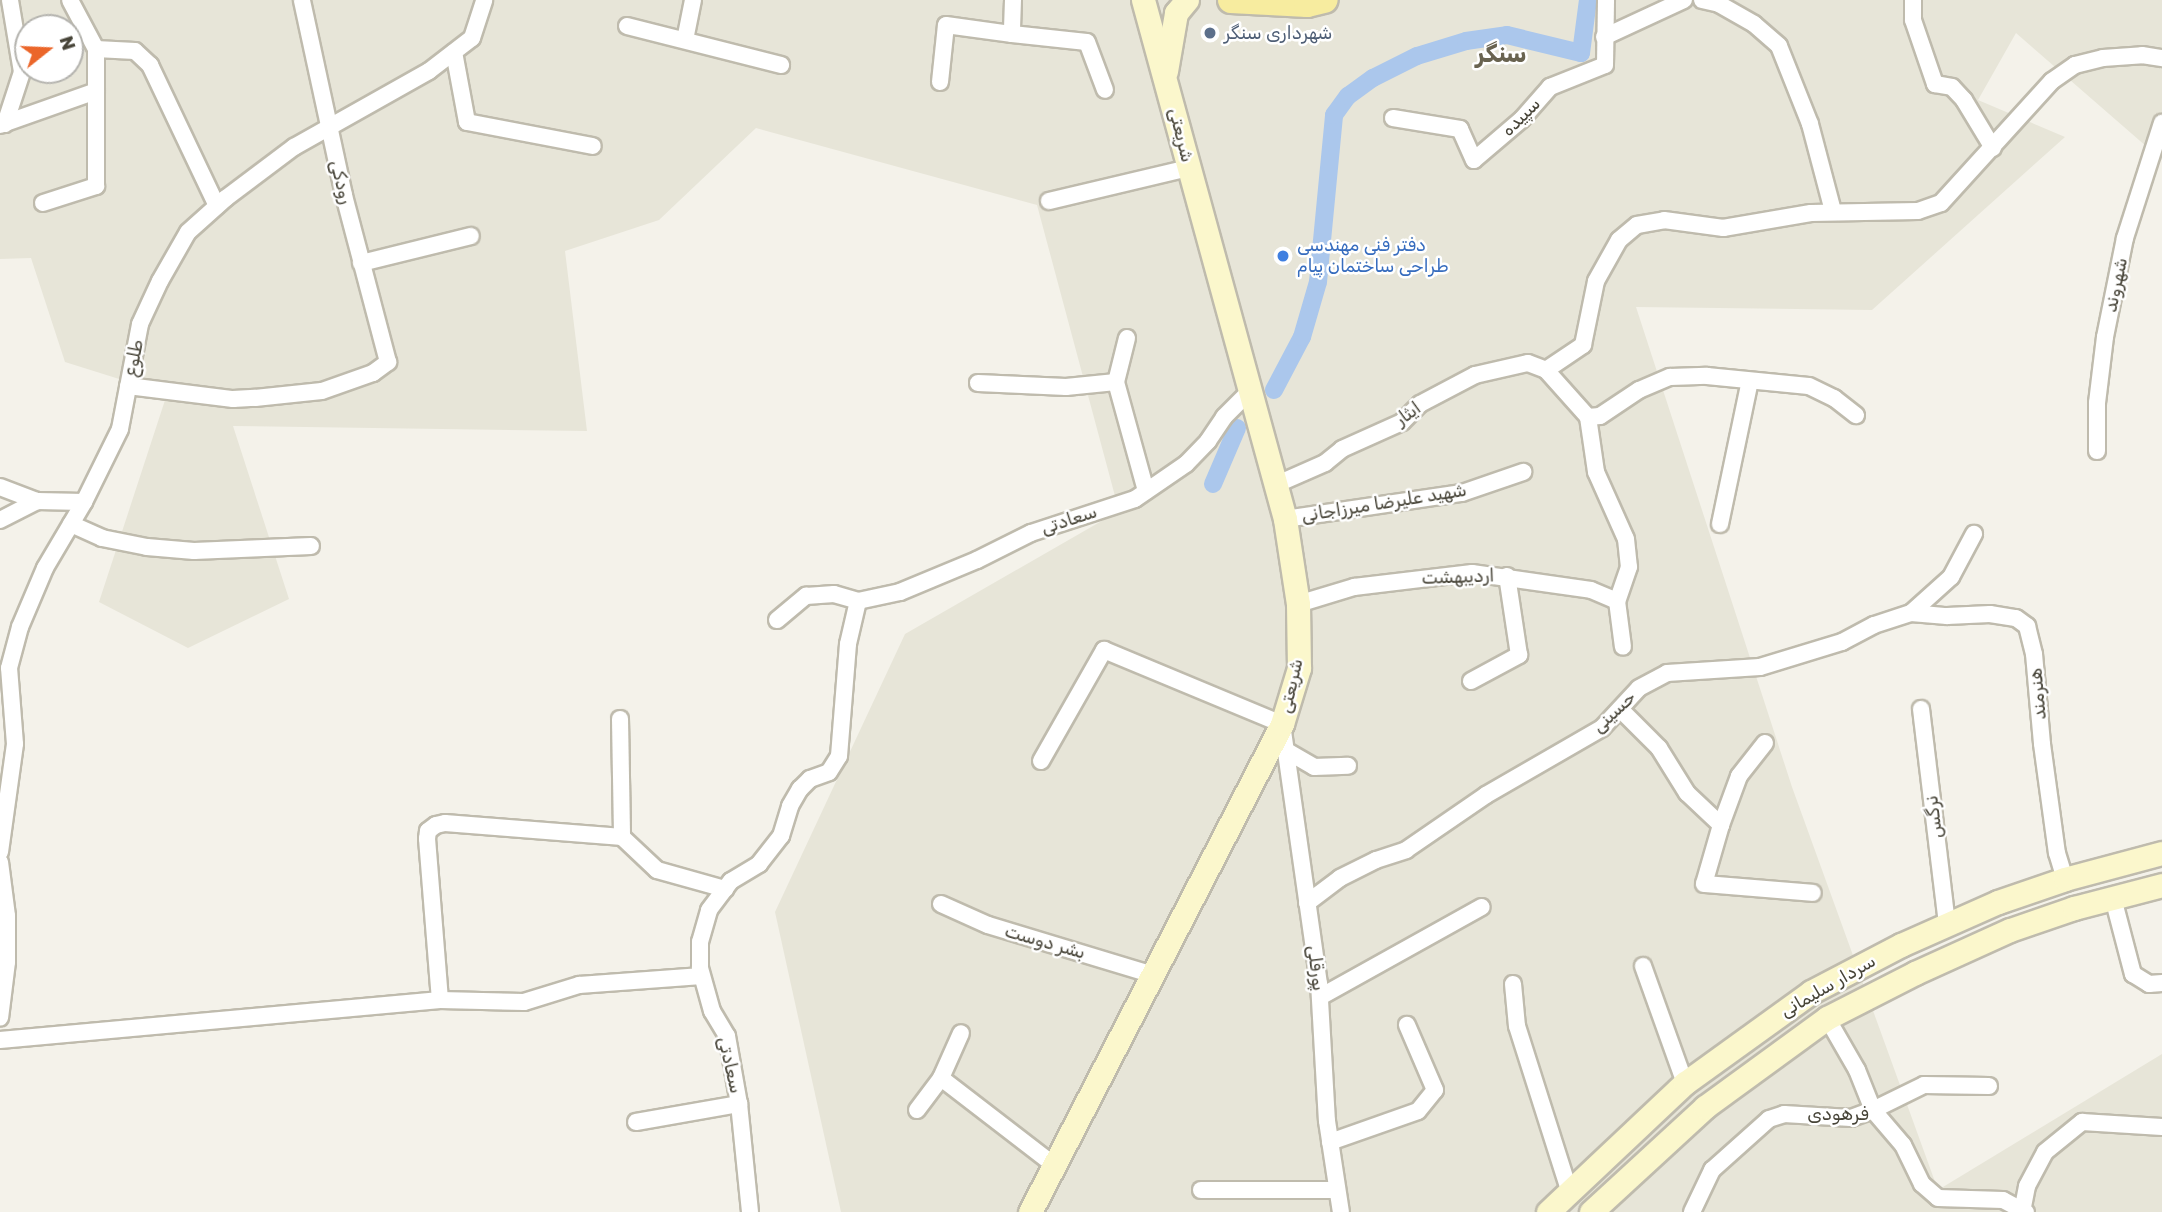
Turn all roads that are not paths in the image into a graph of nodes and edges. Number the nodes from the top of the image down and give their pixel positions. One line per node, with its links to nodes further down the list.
1 (10, 0): 29 (street)
2 (70, 0): 19 (street)
3 (302, 0): 30 (street, رودکی)
4 (484, 0): 20 (street, طلوع)
5 (693, 0): 18 (street)
6 (1013, 0): 16 (street)
7 (1143, 0): 23 (street, شریعتی)
8 (1186, 0): 23 (street, شریعتی)
9 (1231, 0): 10 (main road)
10 (1325, 0)
11 (1606, 0): 17 (street, سپیده)
12 (1684, 0): 17 (street)
13 (1702, 0): 37 (street)
14 (1913, 0): 32 (street)
15 (627, 26): 18 (street)
16 (1012, 34): 24 (street); 25 (street)
17 (1605, 37): 27 (street, سپیده)
18 (685, 40): 22 (street)
19 (96, 48): 26 (street); 36 (street)
20 (454, 52): 30 (street, طلوع); 31 (street)
21 (2162, 58): 32 (street)
22 (781, 65)
23 (1165, 74): 33 (street, شریعتی)
24 (940, 82)
25 (1105, 90)
26 (96, 91): 29 (street); 35 (street)
27 (1393, 118)
28 (2162, 123): 49 (street, شهروند)
29 (2, 125)
30 (328, 127): 36 (street, طلوع); 39 (street, رودکی)
31 (593, 146)
32 (1993, 148): 37 (street)
33 (1189, 168): 34 (street); 46 (street, شریعتی)
34 (1049, 201)
35 (43, 203)
36 (217, 206): 45 (street, طلوع)
37 (1833, 211): 41 (street)
38 (471, 236): 39 (street)
39 (361, 263): 45 (street, رودکی)
40 (1127, 338): 43 (street)
41 (1546, 369): 48 (street); 51 (street, ایثار)
42 (1751, 381): 47 (street); 48 (street); 59 (street)
43 (1116, 382): 44 (street); 53 (street)
44 (978, 383)
45 (128, 386): 55 (street, طلوع)
46 (1249, 392): 51 (street, شریعتی); 53 (street, سعادتی)
47 (1856, 415)
48 (1588, 417): 64 (street)
49 (2097, 451)
50 (1523, 472): 56 (street, شهید علیرضا میرزاجانی)
51 (1275, 485): 56 (street, شریعتی)
52 (0, 487): 54 (street)
53 (1146, 491): 63 (street, سعادتی)
54 (37, 501): 55 (street); 57 (street)
55 (84, 502): 58 (street, طلوع)
56 (1284, 519): 65 (street, شریعتی)
57 (0, 520)
58 (71, 524): 61 (street); 80 (street, طلوع)
59 (1720, 524)
60 (1975, 534): 66 (street)
61 (311, 546)
62 (1507, 576): 64 (street, اردیبهشت); 65 (street, اردیبهشت); 69 (street)
63 (858, 601): 67 (street, سعادتی); 85 (street, سعادتی)
64 (1617, 601): 68 (street)
65 (1298, 604): 73 (street, شریعتی)
66 (1911, 613): 71 (street, حسینی); 83 (street, هنرمند)
67 (777, 620)
68 (1623, 647)
69 (1471, 681)
70 (1921, 709): 91 (street, نرگس)
71 (1620, 710): 78 (street); 88 (street, حسینی)
72 (620, 719): 79 (street)
73 (1282, 724): 75 (street, پورقلی); 76 (street); 93 (street, شریعتی)
74 (1765, 743): 78 (street)
75 (1285, 750): 77 (street); 88 (street, پورقلی)
76 (1041, 761)
77 (1348, 766)
78 (1721, 825): 86 (street)
79 (622, 837): 85 (street); 98 (street)
80 (0, 852)
81 (2162, 853): 83 (street, سردار سلیمانی)
82 (0, 862): 99 (street)
83 (2065, 879): 91 (street, سردار سلیمانی)
84 (2162, 885): 87 (street, سردار سلیمانی)
85 (725, 889): 94 (street, سعادتی)
86 (1813, 893)
87 (2113, 898): 96 (street); 100 (street, سردار سلیمانی)
88 (1307, 902): 97 (street, پورقلی)
89 (941, 904): 93 (street, بشر دوست)
90 (1482, 907): 97 (street)
91 (1947, 924): 105 (street, سردار سلیمانی)
92 (1643, 966): 105 (street)
93 (1150, 974): 113 (street, شریعتی)
94 (702, 976): 98 (street); 107 (street, سعادتی)
95 (1513, 984): 116 (street)
96 (2162, 984)
97 (1320, 997): 112 (street, پورقلی)
98 (440, 1000): 103 (street)
99 (0, 1018)
100 (1827, 1018): 109 (street); 122 (street, سردار سلیمانی)
101 (1407, 1026): 112 (street)
102 (961, 1033): 104 (street)
103 (0, 1040)
104 (942, 1078): 108 (street); 113 (street)
105 (1685, 1083): 116 (street, سردار سلیمانی)
106 (1989, 1086): 109 (street)
107 (739, 1104): 110 (street); 118 (street, سعادتی)
108 (917, 1110)
109 (1873, 1111): 117 (street, فرهودی); 123 (street, فرهودی)
110 (636, 1122)
111 (2162, 1127): 117 (street)
112 (1330, 1142): 115 (street, پورقلی)
113 (1054, 1165): 119 (street, شریعتی)
114 (1201, 1190): 115 (street)
115 (1337, 1190): 120 (street, پورقلی)
116 (1569, 1190): 121 (street, سردار سلیمانی)
117 (2023, 1211)
118 (750, 1212)
119 (1030, 1212)
120 (1341, 1212)
121 (1548, 1212)
122 (1591, 1212)
123 (1692, 1212)

